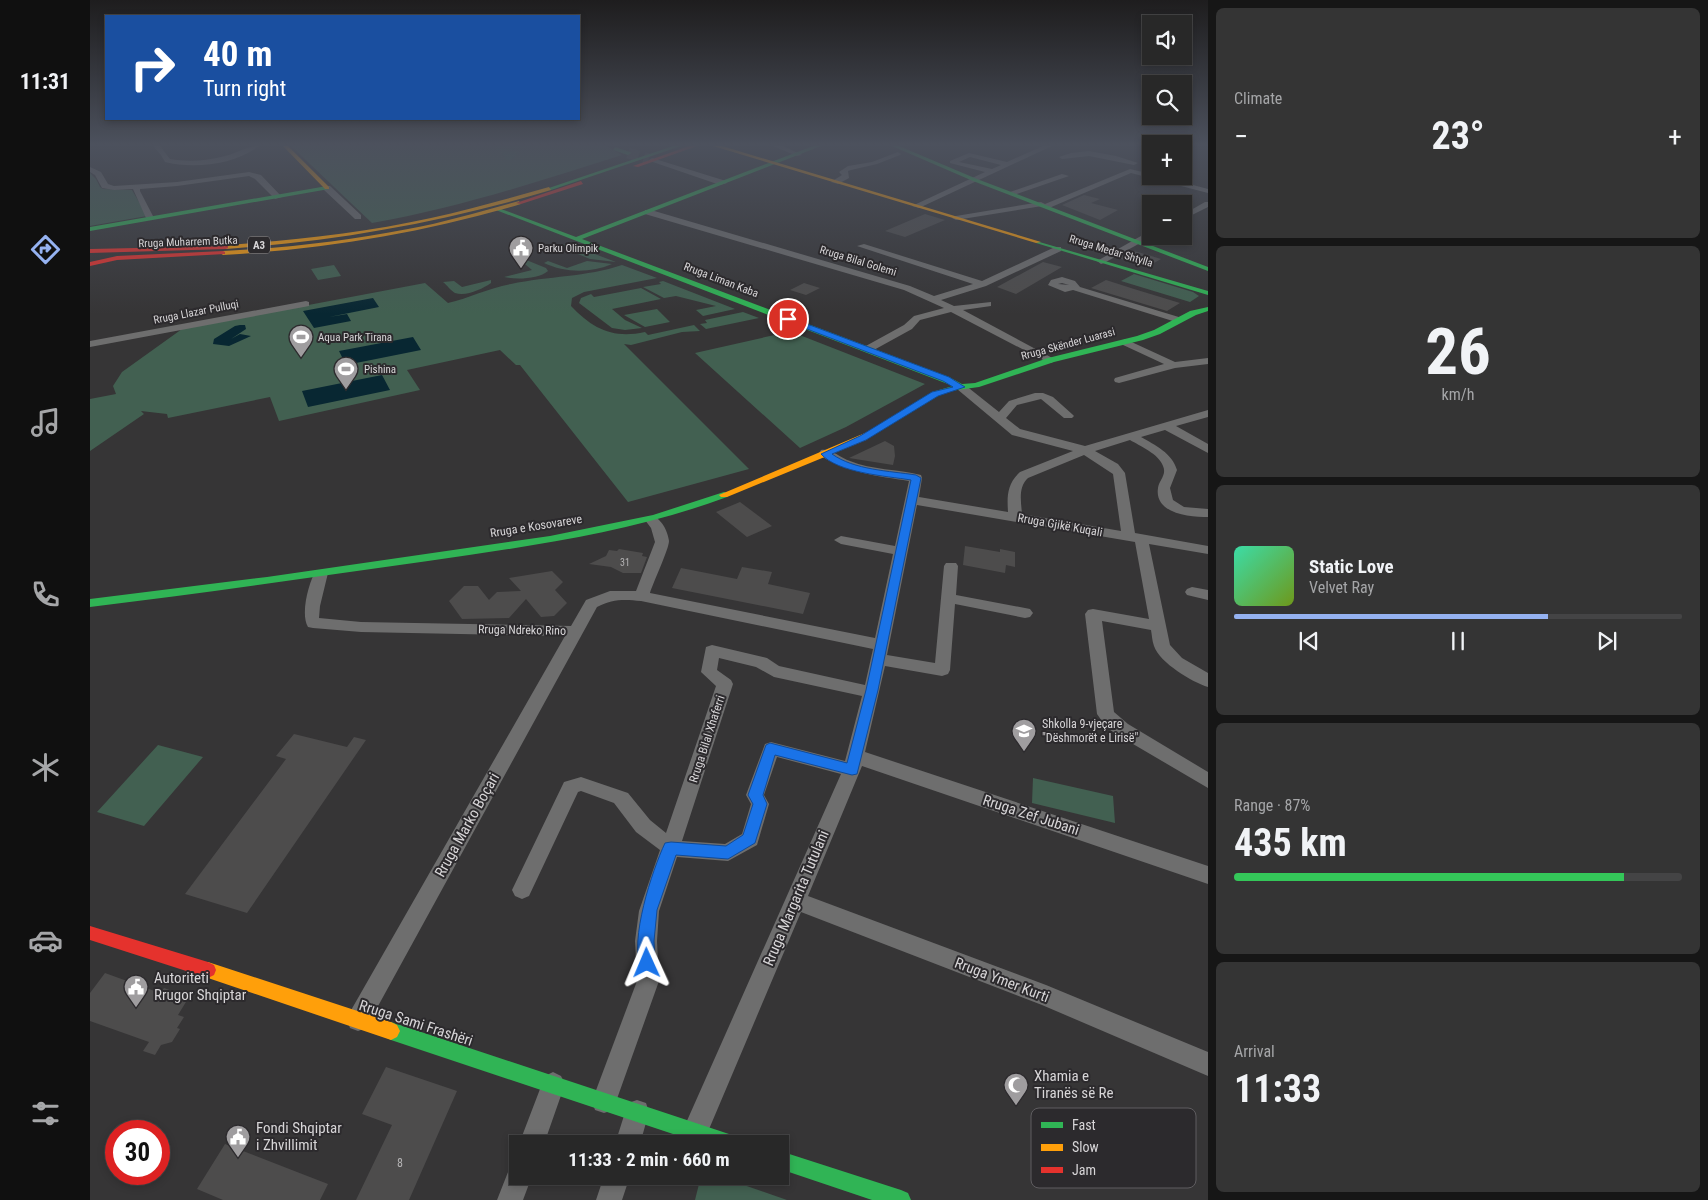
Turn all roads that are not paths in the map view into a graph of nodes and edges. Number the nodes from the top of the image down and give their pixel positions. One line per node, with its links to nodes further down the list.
1 (142, 202): 19 (street)
2 (248, 202): 19 (main road)
3 (342, 202): 18 (street)
4 (483, 202): 21 (main road, A3)
5 (504, 202): 21 (main road, A3)
6 (522, 202): 15 (main road, Rruga Muharrem Butka)
7 (674, 202): 16 (main road)
8 (902, 202): 14 (main road, Rruga Medar Shtylla)
9 (925, 202): 14 (street)
10 (1035, 202): 13 (main road)
11 (1051, 202): 13 (street)
12 (1208, 204): 17 (street)
13 (1043, 205): 20 (street); 25 (main road)
14 (916, 206): 20 (main road, Rruga Medar Shtylla)
15 (498, 210): 23 (main road, Rruga Liman Kaba); 30 (main road, Rruga Muharrem Butka)
16 (648, 212): 23 (main road); 35 (street, Rruga Bilal Golemi)
17 (1192, 213)
18 (358, 217)
19 (150, 218): 22 (main road)
20 (956, 218): 27 (main road, Rruga Medar Shtylla)
21 (414, 222): 28 (main road, A3); 28 (main road)
22 (92, 230)
23 (576, 239): 43 (main road, Rruga Liman Kaba)
24 (1142, 239): 25 (street)
25 (1136, 242): 29 (street); 31 (main road)
26 (861, 246): 32 (street)
27 (1058, 248): 29 (main road, Rruga Medar Shtylla); 32 (street)
28 (94, 249)
29 (1101, 261): 34 (main road, Rruga Medar Shtylla)
30 (90, 264)
31 (1208, 269)
32 (983, 284): 35 (street)
33 (1075, 288): 40 (street)
34 (1205, 293)
35 (933, 299): 38 (street, Rruga Bilal Golemi)
36 (306, 304): 42 (street, Rruga Llazar Pulluqi)
37 (988, 304): 38 (street)
38 (952, 309): 43 (street); 44 (street, Rruga Bilal Golemi)
39 (1208, 309): 40 (main road, Rruga Skënder Luarasi)
40 (1180, 320): 41 (main road, Rruga Skënder Luarasi)
41 (1125, 342): 44 (main road, Rruga Skënder Luarasi); 46 (street)
42 (90, 344)
43 (868, 349): 48 (main road, Rruga Liman Kaba)
44 (1051, 360): 48 (main road, Rruga Skënder Luarasi)
45 (1208, 361): 46 (street)
46 (1174, 365): 47 (street)
47 (1119, 380)
48 (961, 387): 51 (street); 57 (main road, Rruga e Kosovareve)
49 (1208, 413): 52 (street)
50 (1068, 416): 51 (street)
51 (1000, 418): 54 (street)
52 (1167, 426): 53 (street); 55 (street)
53 (1131, 436): 56 (street); 60 (street)
54 (1052, 441): 56 (street); 58 (street)
55 (1208, 448)
56 (1085, 450): 58 (street); 63 (street)
57 (826, 454): 59 (street, Rruga Margarita Tutulani); 62 (main road, Rruga e Kosovareve)
58 (1062, 460): 61 (street)
59 (912, 500): 61 (street, Rruga Gjikë Kuqali); 66 (street, Rruga Margarita Tutulani)
60 (1208, 513)
61 (1016, 517): 63 (street, Rruga Gjikë Kuqali)
62 (652, 520): 68 (main road, Rruga e Kosovareve); 71 (street)
63 (1135, 538): 65 (street, Rruga Gjikë Kuqali); 75 (street)
64 (841, 540): 66 (street)
65 (1208, 550)
66 (901, 551): 77 (street, Rruga Margarita Tutulani)
67 (951, 566): 72 (street)
68 (321, 573): 73 (main road, Rruga e Kosovareve); 76 (street, Rruga Ndreko Rino)
69 (1192, 592): 70 (street)
70 (1208, 595)
71 (641, 596): 76 (street, Rruga Ndreko Rino); 77 (street, Rruga Ndreko Rino)
72 (948, 598): 74 (street); 77 (street)
73 (90, 604)
74 (1025, 613)
75 (1158, 626): 78 (street); 81 (street)
76 (576, 631): 87 (street, Rruga Marko Boçari)
77 (879, 652): 79 (street, Rruga Margarita Tutulani)
78 (1208, 681)
79 (871, 692): 80 (street, Rruga Margarita Tutulani); 82 (street, Rruga Bilal Xhaferri)
80 (853, 763): 82 (street, Rruga Zef Jubani); 83 (street, Rruga Zef Jubani); 85 (street, Rruga Margarita Tutulani)
81 (1208, 780)
82 (671, 848): 84 (street); 90 (street, Rruga Bilal Xhaferri)
83 (1208, 874)
84 (522, 890)
85 (795, 900): 88 (street, Rruga Ymer Kurti); 92 (street, Rruga Margarita Tutulani)
86 (90, 933): 87 (main road, Rruga Sami Frashëri)
87 (358, 1020): 89 (main road, Rruga Sami Frashëri)
88 (1208, 1064)
89 (553, 1084): 90 (main road, Rruga Sami Frashëri); 93 (street)
90 (604, 1102): 91 (main road, Rruga Sami Frashëri)
91 (637, 1112): 92 (main road, Rruga Sami Frashëri); 94 (street)
92 (695, 1132): 95 (main road, Rruga Sami Frashëri)
93 (534, 1135)
94 (630, 1135)
95 (704, 1135)
96 (789, 1163): 101 (main road)
97 (516, 1185): 99 (street)
98 (614, 1185): 100 (street)
99 (510, 1200)
100 (609, 1200)
101 (901, 1200)

